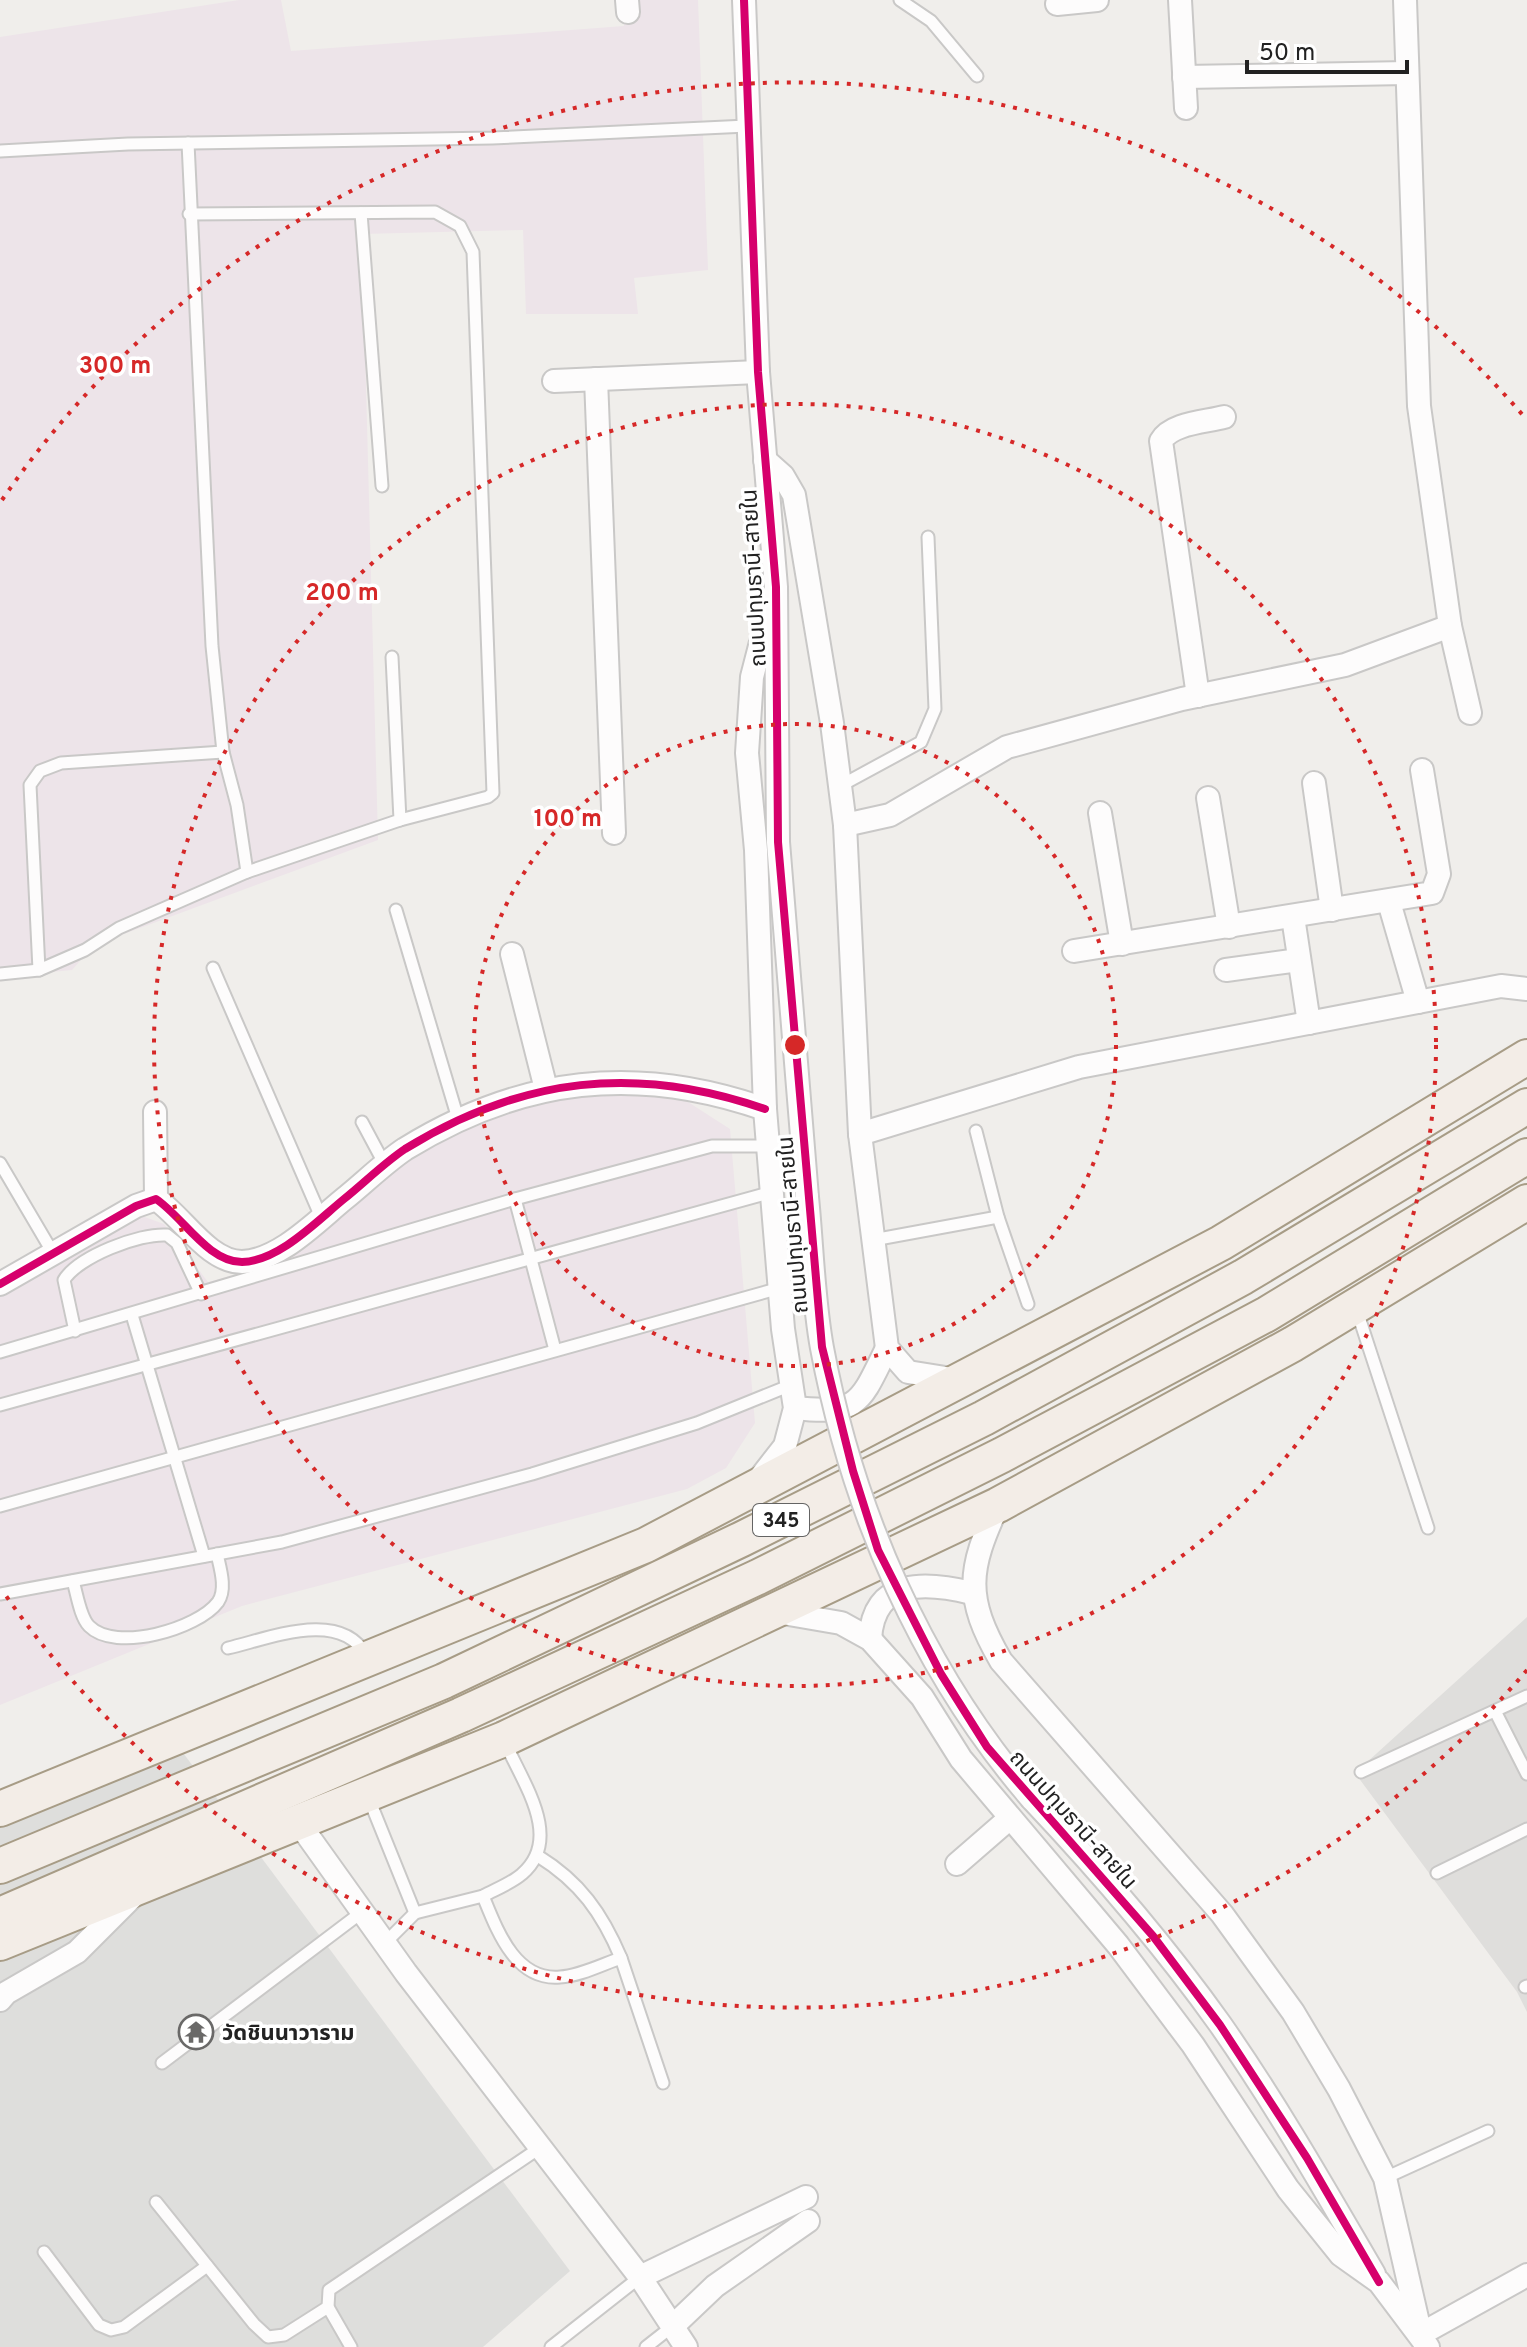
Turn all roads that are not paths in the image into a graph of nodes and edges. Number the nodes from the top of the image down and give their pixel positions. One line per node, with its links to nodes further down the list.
1 (744, 0): 11 (street, ถนนปทุมธานี-สายใน)
2 (900, 0): 8 (lane)
3 (1097, 0): 6 (street)
4 (1180, 0): 9 (street)
5 (1405, 0): 7 (street)
6 (1057, 4)
7 (1407, 73): 9 (street); 24 (street)
8 (977, 76)
9 (1184, 77): 10 (street)
10 (1186, 108)
11 (747, 126): 12 (lane); 16 (street, ถนนปทุมธานี-สายใน)
12 (188, 143): 13 (lane); 15 (lane)
13 (0, 151)
14 (361, 213): 15 (lane); 21 (lane); 34 (lane)
15 (189, 214): 28 (lane)
16 (758, 372): 17 (street); 20 (street, ถนนปทุมธานี-สายใน)
17 (596, 379): 18 (street); 36 (street)
18 (554, 381)
19 (1224, 417): 26 (street)
20 (765, 460): 23 (street, ถนนปทุมธานี-สายใน); 31 (street, ถนนปทุมธานี-สายใน)
21 (382, 486)
22 (928, 537): 31 (lane)
23 (776, 587): 59 (street); 146 (street, ถนนปทุมธานี-สายใน, bridge)
24 (1450, 626): 26 (street); 27 (street)
25 (392, 657): 34 (lane)
26 (1198, 696): 35 (street)
27 (1470, 713)
28 (223, 752): 37 (lane); 48 (lane)
29 (1422, 770): 38 (street)
30 (1314, 783): 40 (street)
31 (840, 786): 35 (street, ถนนปทุมธานี-สายใน)
32 (1208, 798): 42 (street)
33 (1100, 813): 43 (street)
34 (400, 820): 37 (lane)
35 (845, 825): 64 (street, ถนนปทุมธานี-สายใน)
36 (614, 833)
37 (247, 872): 48 (lane)
38 (1389, 902): 40 (street); 52 (street)
39 (396, 910): 62 (lane)
40 (1332, 910): 41 (street)
41 (1293, 917): 42 (street); 46 (street)
42 (1229, 927): 43 (street)
43 (1122, 944): 44 (street)
44 (1074, 951)
45 (512, 954): 55 (street)
46 (1299, 960): 49 (street); 53 (street)
47 (213, 968): 73 (lane)
48 (39, 970): 50 (lane)
49 (1226, 970)
50 (0, 974)
51 (1527, 989): 52 (street)
52 (1418, 1002): 53 (street)
53 (1309, 1023): 64 (street)
54 (1527, 1057): 57 (main road)
55 (546, 1089): 59 (street); 62 (street)
56 (1527, 1091): 57 (main road)
57 (1449, 1106): 89 (main road)
58 (1527, 1106): 109 (main road, 345)
59 (765, 1109): 65 (street)
60 (155, 1112): 70 (street)
61 (362, 1122): 68 (lane)
62 (459, 1122): 68 (street)
63 (976, 1131): 74 (lane)
64 (860, 1134): 75 (street, ถนนปทุมธานี-สายใน)
65 (768, 1146): 69 (street); 71 (lane)
66 (1527, 1156): 112 (main road, 345)
67 (0, 1163): 76 (lane)
68 (385, 1165): 73 (street)
69 (772, 1192): 77 (lane); 79 (street)
70 (156, 1199): 73 (street); 76 (street)
71 (515, 1199): 77 (lane); 80 (lane)
72 (1527, 1202): 82 (main road)
73 (321, 1217)
74 (998, 1217): 75 (lane); 81 (lane)
75 (873, 1240): 85 (street, ถนนปทุมธานี-สายใน)
76 (53, 1253): 78 (street)
77 (530, 1257): 86 (lane); 88 (lane)
78 (0, 1284)
79 (780, 1288): 86 (lane); 90 (street)
80 (201, 1294): 83 (lane); 84 (lane)
81 (1028, 1304)
82 (1355, 1306): 94 (main road); 97 (lane)
83 (132, 1315): 84 (lane); 88 (lane)
84 (75, 1331): 87 (lane)
85 (887, 1348): 89 (street); 92 (street)
86 (555, 1350): 93 (lane)
87 (0, 1352)
88 (147, 1364): 91 (lane); 93 (lane)
89 (965, 1380): 96 (main road)
90 (791, 1385): 92 (street); 99 (lane)
91 (0, 1405)
92 (795, 1408): 96 (street)
93 (174, 1457): 95 (lane); 100 (lane)
94 (998, 1505): 102 (street); 104 (main road)
95 (0, 1506)
96 (721, 1508): 98 (main road)
97 (1428, 1528)
98 (646, 1545): 108 (main road); 109 (main road)
99 (217, 1554): 100 (lane); 101 (lane)
100 (204, 1556): 101 (lane)
101 (73, 1581): 103 (lane)
102 (972, 1593): 105 (street); 138 (street)
103 (0, 1594)
104 (777, 1612): 105 (street); 107 (main road)
105 (870, 1639): 118 (street)
106 (228, 1648): 108 (lane)
107 (695, 1650): 112 (main road); 113 (main road)
108 (368, 1659): 117 (main road)
109 (444, 1681): 123 (main road, 345)
110 (1527, 1696): 111 (lane)
111 (1495, 1711): 114 (lane); 115 (lane)
112 (461, 1715): 129 (main road, 345)
113 (504, 1739): 116 (main road); 121 (lane)
114 (1361, 1772)
115 (1527, 1774)
116 (367, 1795): 119 (main road); 128 (lane)
117 (0, 1809)
118 (1010, 1818): 122 (street); 146 (street)
119 (298, 1822): 125 (main road); 127 (street)
120 (1527, 1829): 124 (lane)
121 (538, 1856): 126 (lane); 132 (lane)
122 (957, 1864)
123 (0, 1866)
124 (1437, 1873)
125 (145, 1883): 130 (main road); 133 (street)
126 (483, 1896): 128 (lane); 132 (lane)
127 (362, 1912): 131 (street); 134 (lane)
128 (415, 1913): 131 (lane)
129 (0, 1915)
130 (0, 1943)
131 (384, 1944): 137 (street)
132 (621, 1958): 135 (lane)
133 (0, 2000)
134 (162, 2063)
135 (663, 2083)
136 (1488, 2131): 138 (lane)
137 (541, 2147): 145 (street); 147 (lane)
138 (1385, 2178): 149 (street)
139 (806, 2197): 145 (street)
140 (156, 2202): 143 (lane)
141 (808, 2221): 148 (street)
142 (44, 2252): 143 (lane)
143 (207, 2266): 147 (lane)
144 (1527, 2275): 149 (street)
145 (640, 2277): 148 (street); 151 (lane)
146 (1379, 2282): 149 (street)
147 (328, 2307): 150 (lane)
148 (674, 2325): 152 (lane); 153 (street)
149 (1424, 2341)
150 (351, 2347)
151 (551, 2347)
152 (646, 2347)
153 (686, 2347)

